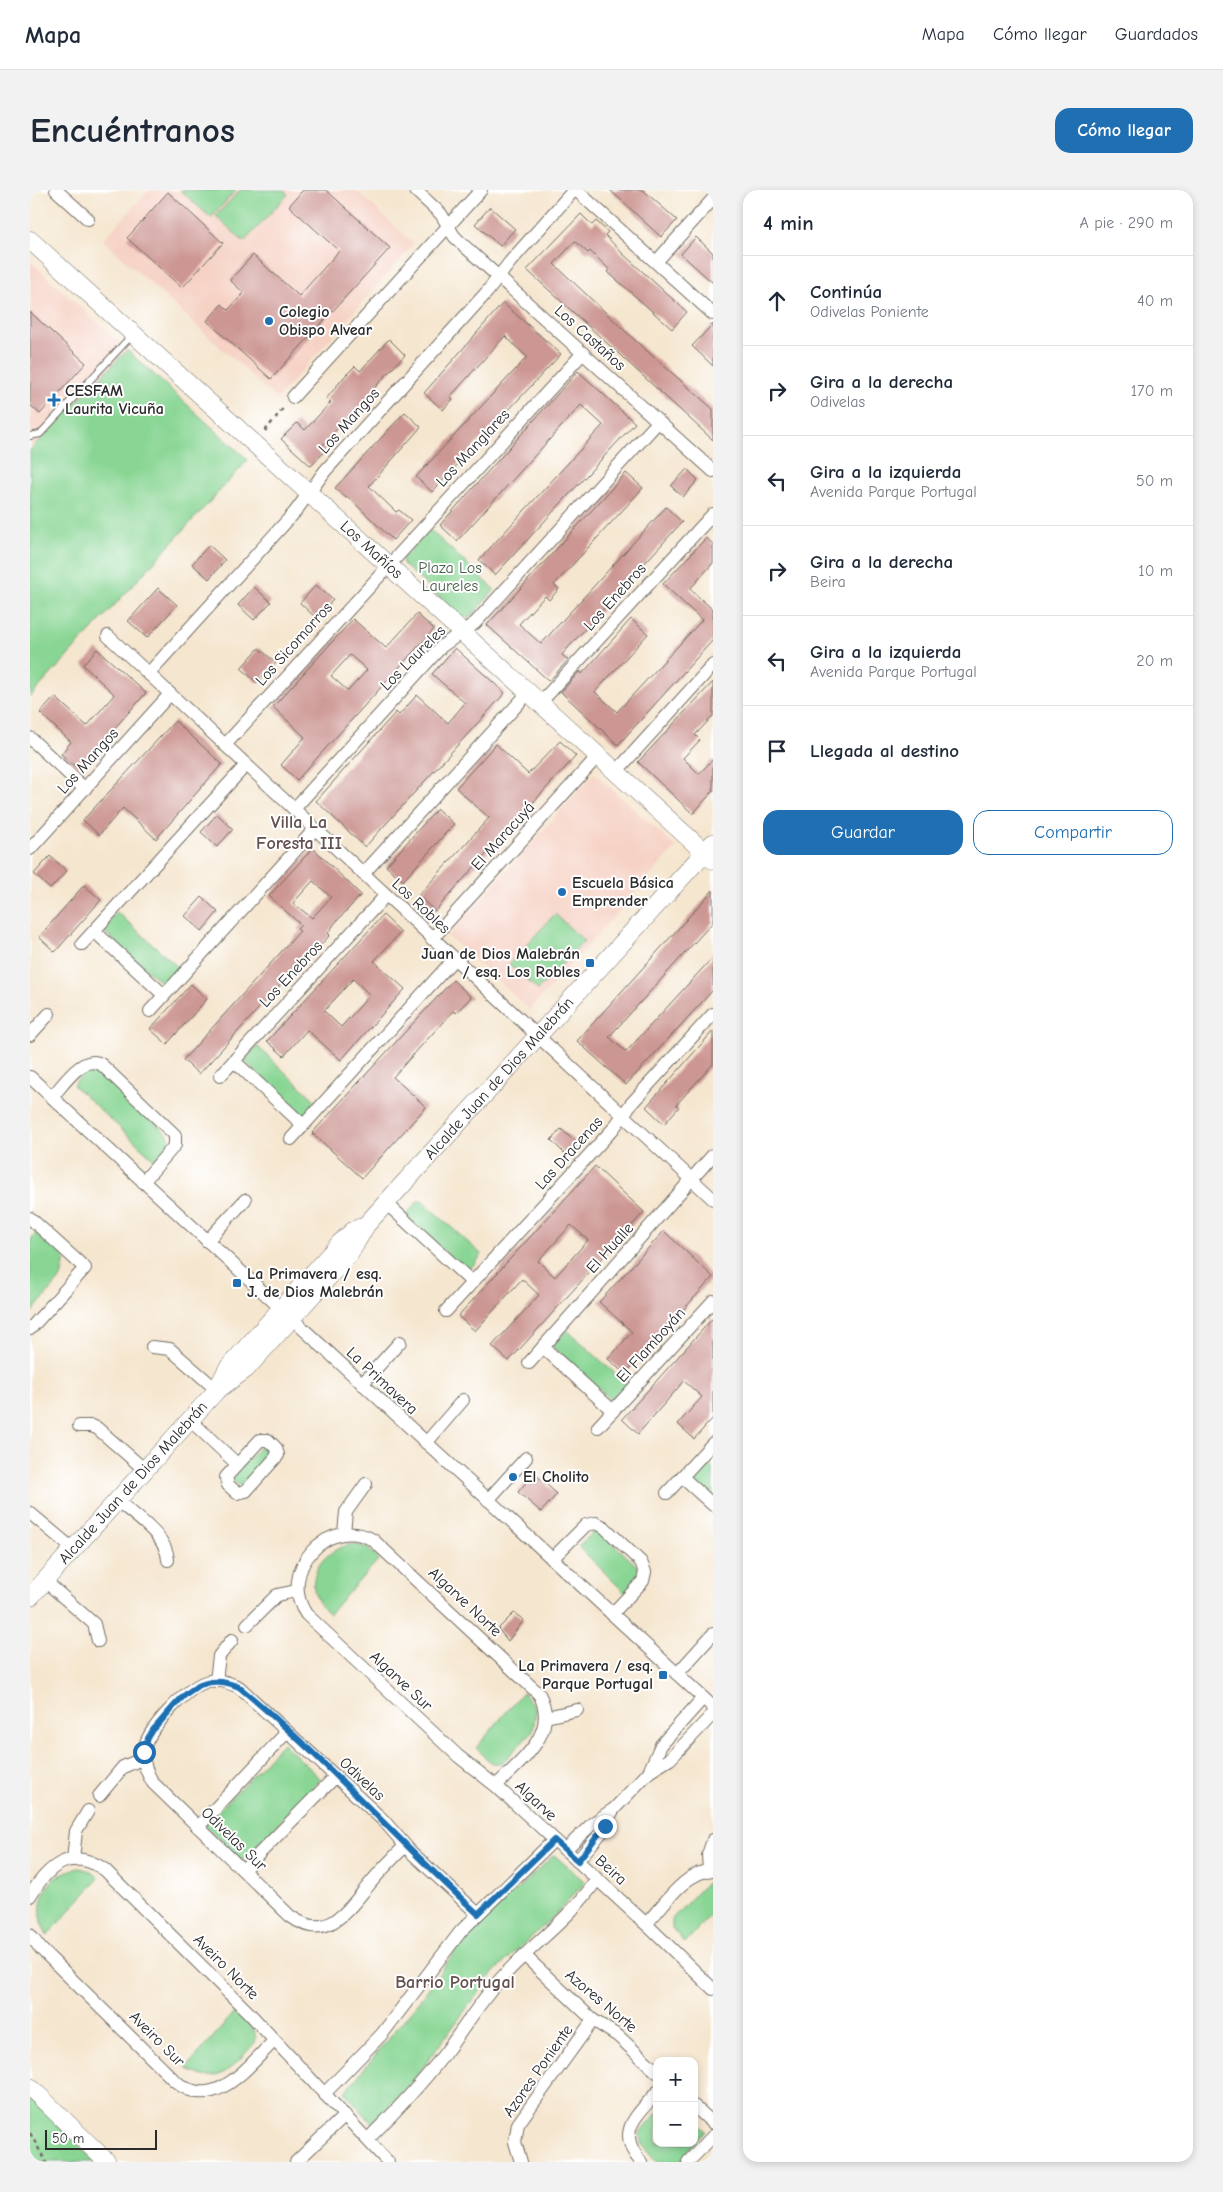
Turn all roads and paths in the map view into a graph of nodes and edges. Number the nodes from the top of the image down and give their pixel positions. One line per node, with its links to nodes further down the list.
1 (56, 190): 6 (street)
2 (415, 190): 7 (street, Los Castaños)
3 (481, 190): 7 (street)
4 (575, 190): 9 (street); 10 (street, Los Mangos)
5 (713, 199): 9 (street)
6 (88, 219)
7 (448, 226): 10 (street, Los Castaños); 14 (street)
8 (30, 240): 12 (street, Los Mañíos)
9 (656, 262): 11 (street)
10 (498, 277): 13 (street, Los Castaños); 19 (street, Los Mangos)
11 (713, 314)
12 (133, 334): 16 (lane); 17 (street, Los Mañíos)
13 (583, 353): 15 (street, Los Castaños); 21 (street, Los Manglares)
14 (292, 397): 17 (path)
15 (658, 422): 18 (street, Los Castaños); 22 (street, Los Laureles)
16 (30, 436)
17 (254, 444): 19 (street, Los Mañíos)
18 (713, 471)
19 (309, 493): 21 (street, Los Mañíos); 25 (street, Los Mangos)
20 (713, 514): 27 (street, Los Enebros)
21 (388, 565): 22 (street, Los Mañíos); 29 (street, Los Sicomorros)
22 (462, 632): 27 (street, Los Mañíos); 34 (street, Los Laureles)
23 (108, 636): 25 (street, Los Robles)
24 (713, 665): 32 (street)
25 (148, 674): 26 (street, Los Robles)
26 (170, 694): 29 (street, Los Robles); 33 (street, Los Mangos)
27 (534, 698): 30 (street, Los Mañíos); 38 (street, Los Enebros)
28 (30, 738): 33 (street)
29 (225, 745): 31 (street, Los Robles)
30 (598, 756): 32 (street, Los Mañíos); 41 (street, El Maracuyá)
31 (246, 765): 34 (street, Los Robles); 40 (street)
32 (616, 772): 37 (street, Los Mañíos)
33 (85, 789): 36 (street, Los Mangos)
34 (294, 809): 35 (street, Los Robles)
35 (315, 829): 38 (street, Los Robles); 44 (street)
36 (30, 849)
37 (710, 852): 49 (street, Alcalde Juan de Dios Malebrán)
38 (363, 874): 39 (street, Los Robles)
39 (386, 895): 41 (street, Los Robles); 50 (street, Los Enebros)
40 (94, 931): 42 (street); 44 (street)
41 (432, 938): 43 (street, Los Robles)
42 (82, 944)
43 (454, 959): 49 (street, Los Robles); 55 (street)
44 (164, 995): 45 (street)
45 (150, 1011)
46 (49, 1014): 48 (street)
47 (713, 1014): 54 (street, Las Dracenas)
48 (30, 1036)
49 (537, 1036): 54 (street, Los Robles); 62 (street, Alcalde Juan de Dios Malebrán)
50 (234, 1061): 51 (street, Los Enebros); 55 (street)
51 (220, 1076)
52 (30, 1077): 53 (street, La Primavera)
53 (52, 1097): 59 (street, La Primavera); 59 (street)
54 (623, 1115): 58 (street, Los Robles); 65 (street, Las Dracenas)
55 (303, 1125): 56 (street)
56 (291, 1139)
57 (713, 1154): 58 (street, El Hualle)
58 (692, 1180): 60 (street, Los Robles); 72 (street, El Hualle)
59 (143, 1182): 64 (street, La Primavera)
60 (713, 1199)
61 (245, 1200): 64 (street)
62 (386, 1203): 65 (street); 68 (street, Alcalde Juan de Dios Malebrán)
63 (30, 1218): 69 (street)
64 (207, 1241): 68 (street, La Primavera)
65 (472, 1282): 67 (street, Las Dracenas)
66 (713, 1301): 77 (street, El Flamboyán)
67 (446, 1311)
68 (286, 1314): 74 (street, La Primavera); 75 (street, Alcalde Juan de Dios Malebrán)
69 (30, 1329)
70 (400, 1342): 74 (street)
71 (152, 1347): 75 (street)
72 (543, 1347): 73 (street, El Hualle); 77 (street)
73 (529, 1363)
74 (362, 1384): 81 (street, La Primavera)
75 (216, 1390): 78 (street, Alcalde Juan de Dios Malebrán)
76 (463, 1400): 81 (street)
77 (613, 1411): 80 (street, El Flamboyán)
78 (190, 1420): 84 (street); 85 (street, Alcalde Juan de Dios Malebrán)
79 (79, 1426): 85 (street)
80 (598, 1427)
81 (426, 1443): 90 (street, La Primavera)
82 (713, 1443): 86 (street)
83 (526, 1458): 90 (street)
84 (237, 1464)
85 (145, 1470): 89 (street, Alcalde Juan de Dios Malebrán)
86 (682, 1477): 88 (street); 91 (street)
87 (366, 1484): 93 (street)
88 (666, 1493)
89 (117, 1500): 94 (street, Alcalde Juan de Dios Malebrán); 95 (street)
90 (488, 1500): 96 (street, La Primavera)
91 (713, 1506)
92 (30, 1513): 94 (street)
93 (344, 1533): 98 (street); 111 (street, Algarve Norte)
94 (73, 1549): 97 (street, Alcalde Juan de Dios Malebrán)
95 (168, 1560)
96 (552, 1560): 100 (street, La Primavera); 100 (street)
97 (45, 1581): 99 (street, Alcalde Juan de Dios Malebrán); 104 (street)
98 (296, 1591): 101 (street); 116 (street, Algarve Sur)
99 (30, 1597)
100 (612, 1614): 105 (street, La Primavera)
101 (247, 1625)
102 (713, 1634): 105 (street)
103 (232, 1640): 106 (street)
104 (98, 1641)
105 (677, 1674): 107 (street, La Primavera)
106 (216, 1681): 112 (street, Odivelas); 113 (street)
107 (703, 1698): 108 (street, La Primavera); 114 (street)
108 (713, 1707)
109 (577, 1710): 111 (street)
110 (713, 1714): 114 (street)
111 (546, 1717): 116 (street)
112 (288, 1732): 115 (street, Odivelas); 120 (street)
113 (144, 1758): 117 (street); 120 (street, Odivelas Sur)
114 (649, 1772): 118 (street)
115 (336, 1776): 123 (street, Odivelas); 127 (street)
116 (496, 1786): 121 (street, Algarve)
117 (99, 1796)
118 (614, 1809): 124 (street); 126 (street)
119 (88, 1811): 125 (street)
120 (198, 1827): 127 (street, Odivelas Sur)
121 (554, 1840): 124 (street, Beira); 131 (street)
122 (713, 1840): 128 (street)
123 (405, 1846): 127 (street, Odivelas Sur); 131 (street, Odivelas)
124 (565, 1850): 126 (street, Beira)
125 (73, 1860): 130 (street); 137 (street, Aveiro Norte)
126 (578, 1861): 129 (street, Beira)
127 (243, 1870)
128 (711, 1870): 132 (street)
129 (597, 1879): 132 (street, Beira); 134 (street)
130 (30, 1896)
131 (478, 1914): 140 (street)
132 (646, 1924): 135 (street, Beira)
133 (30, 1935): 137 (street, Aveiro Sur)
134 (524, 1955): 136 (street, Azores Norte); 147 (street)
135 (713, 1990)
136 (593, 2020): 138 (street, Azores Norte); 152 (street, Azores Poniente)
137 (274, 2041): 140 (street, Aveiro Norte)
138 (653, 2068)
139 (30, 2087): 149 (street)
140 (324, 2094): 143 (street, Aveiro Norte)
141 (653, 2097): 153 (street)
142 (698, 2110): 144 (street)
143 (345, 2115): 147 (street, Aveiro Norte); 150 (street)
144 (713, 2123)
145 (30, 2133): 148 (path)
146 (713, 2136): 154 (street)
147 (368, 2139): 151 (street, Aveiro Norte)
148 (46, 2162)
149 (107, 2162)
150 (296, 2162)
151 (388, 2162)
152 (521, 2162)
153 (641, 2162)
154 (688, 2162)

